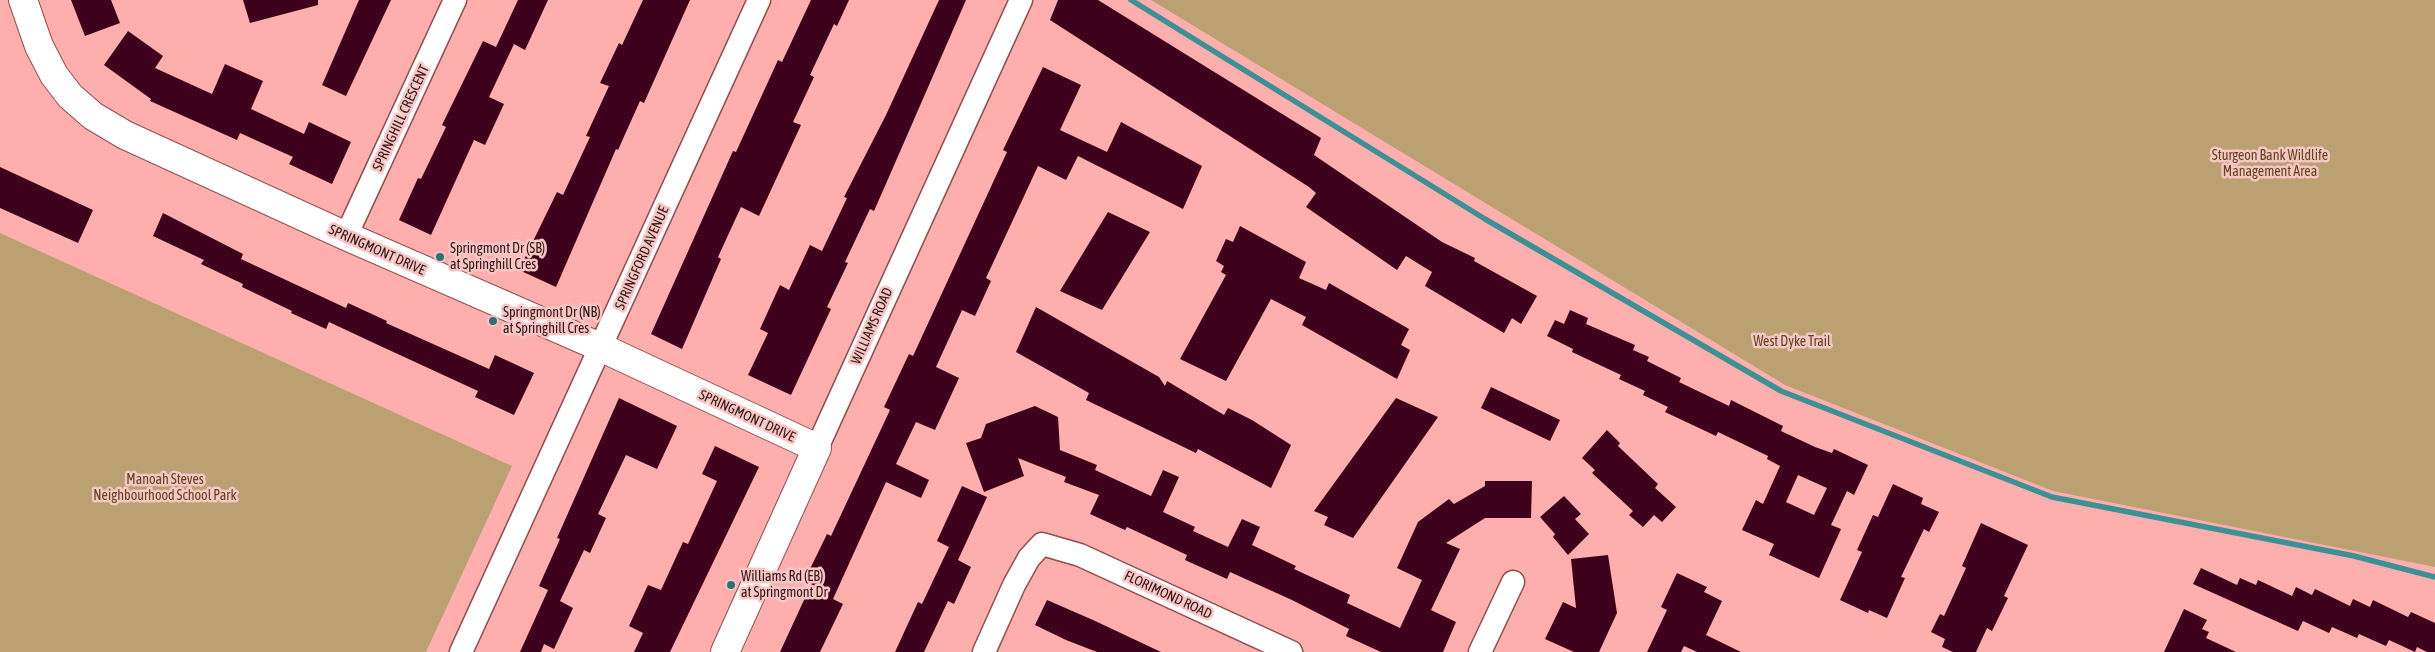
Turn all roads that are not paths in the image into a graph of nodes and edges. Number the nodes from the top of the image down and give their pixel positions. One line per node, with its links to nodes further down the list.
1 (23, 0): 5 (street, SPRINGMONT DRIVE)
2 (455, 0): 5 (street, SPRINGHILL CRESCENT)
3 (759, 0): 6 (street, SPRINGFORD AVENUE)
4 (1021, 0): 7 (street, WILLIAMS ROAD)
5 (346, 236): 6 (street, SPRINGMONT DRIVE)
6 (600, 348): 7 (street, SPRINGMONT DRIVE); 9 (street, SPRINGFORD AVENUE)
7 (817, 448): 10 (street, WILLIAMS ROAD)
8 (1513, 582): 13 (street)
9 (461, 652)
10 (725, 652)
11 (984, 652): 12 (street, FLORIMOND ROAD)
12 (1292, 652)
13 (1480, 652)

